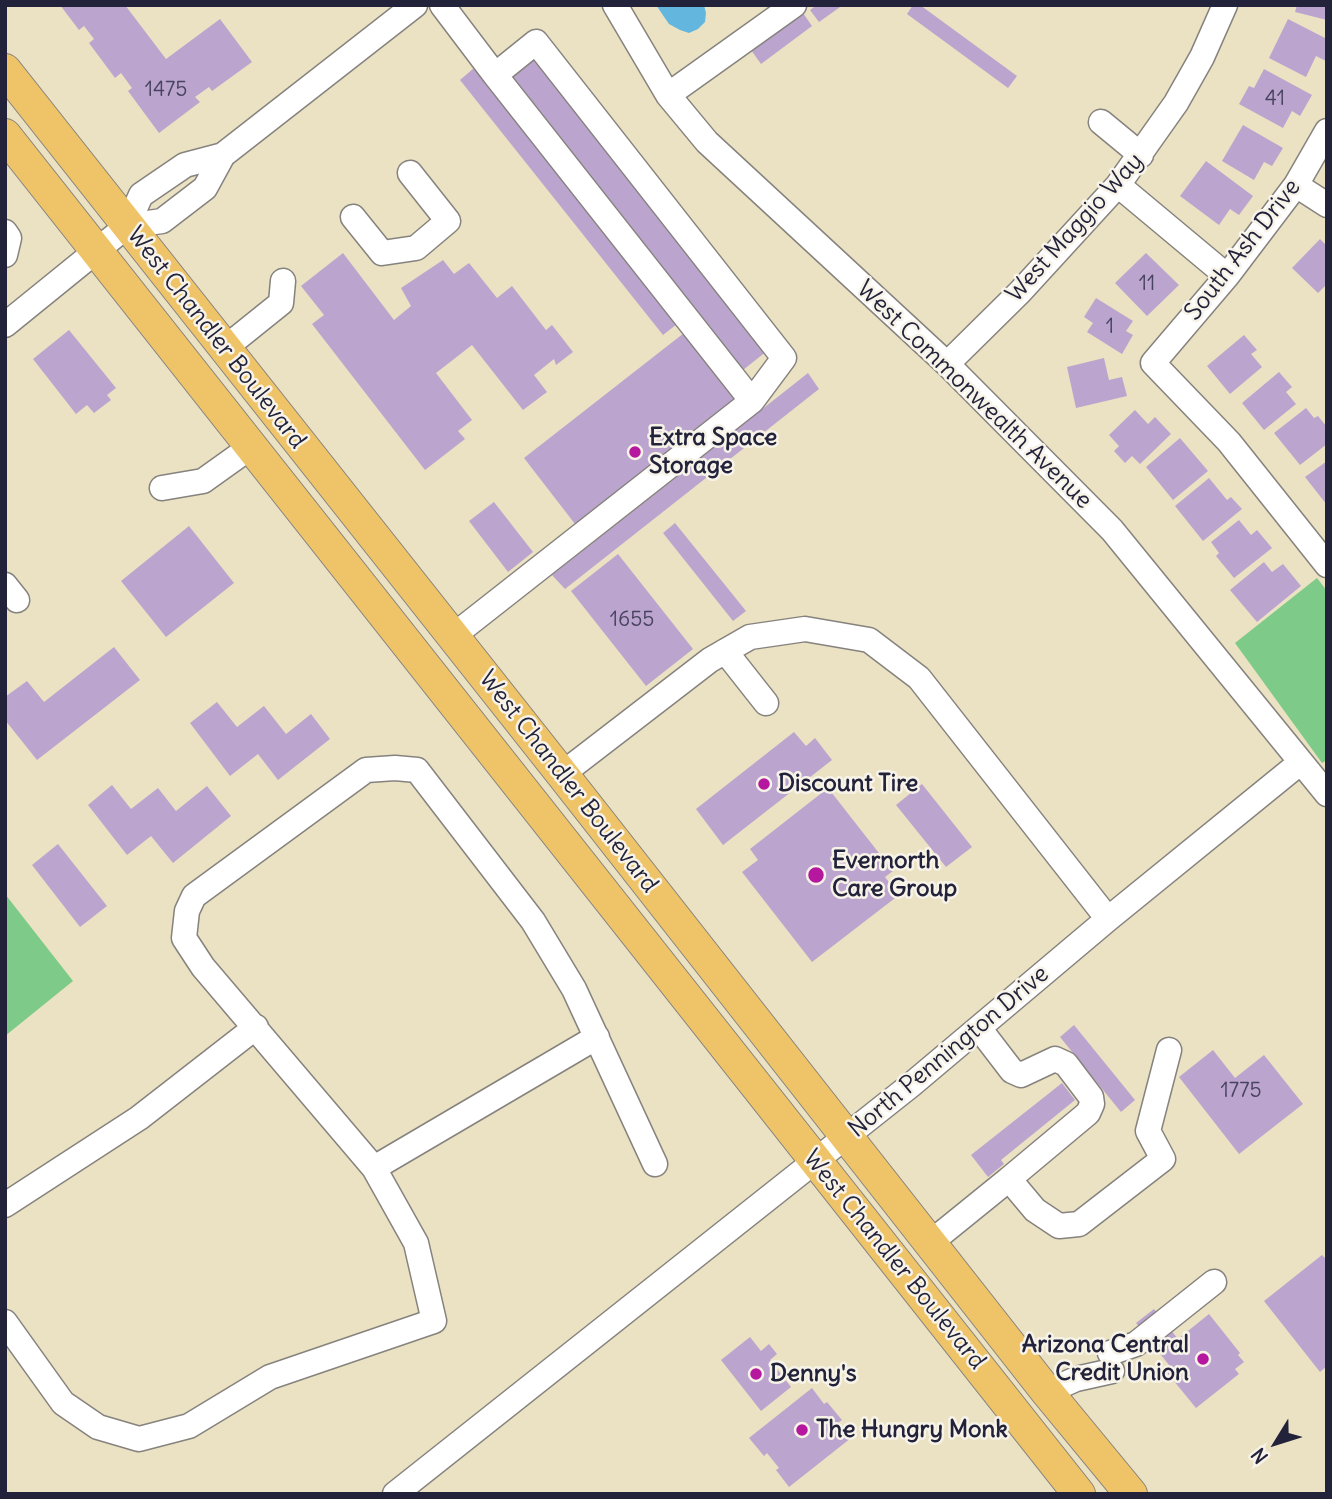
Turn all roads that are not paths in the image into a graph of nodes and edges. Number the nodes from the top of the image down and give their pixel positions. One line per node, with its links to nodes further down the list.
1 (415, 5): 19 (street)
2 (442, 5): 7 (street)
3 (615, 5): 8 (street, West Commonwealth Avenue)
4 (794, 5): 8 (street)
5 (1225, 5): 12 (street, West Maggio Way)
6 (5, 70): 19 (main road, West Chandler Boulevard)
7 (495, 75): 26 (street); 26 (street)
8 (668, 95): 25 (street, West Commonwealth Avenue)
9 (1101, 122): 12 (street)
10 (1327, 131): 15 (street, South Ash Drive)
11 (5, 135): 19 (main road, West Chandler Boulevard)
12 (1141, 155): 14 (street, West Maggio Way)
13 (411, 173): 17 (street)
14 (1118, 185): 21 (street); 25 (street, West Maggio Way)
15 (1296, 185): 16 (street); 21 (street, South Ash Drive)
16 (1327, 205)
17 (352, 217)
18 (5, 232): 20 (street)
19 (112, 238): 23 (street); 24 (main road, West Chandler Boulevard); 27 (main road, West Chandler Boulevard)
20 (5, 255)
21 (1227, 276): 29 (street, South Ash Drive)
22 (283, 281): 24 (street)
23 (7, 320)
24 (225, 348): 30 (main road, West Chandler Boulevard)
25 (947, 364): 33 (street, West Commonwealth Avenue)
26 (752, 401): 30 (street)
27 (252, 446): 28 (street); 42 (main road, West Chandler Boulevard)
28 (162, 488)
29 (1327, 565)
30 (453, 636): 34 (main road, West Chandler Boulevard)
31 (725, 651): 32 (street); 34 (street); 36 (street)
32 (766, 703)
33 (1301, 762): 35 (street, West Commonwealth Avenue); 36 (street, North Pennington Drive)
34 (562, 774): 41 (main road, West Chandler Boulevard)
35 (1327, 794)
36 (1108, 919): 38 (street, North Pennington Drive)
37 (256, 1027): 39 (street); 44 (street); 46 (street)
38 (979, 1028): 41 (street, North Pennington Drive); 45 (street)
39 (597, 1037): 43 (street); 44 (street)
40 (1169, 1050): 45 (street)
41 (846, 1138): 42 (street, North Pennington Drive); 47 (main road, West Chandler Boulevard)
42 (815, 1162): 51 (street, North Pennington Drive); 52 (main road, West Chandler Boulevard)
43 (655, 1164)
44 (374, 1168): 49 (street)
45 (1009, 1179): 47 (street)
46 (5, 1205)
47 (930, 1243): 50 (main road, West Chandler Boulevard)
48 (1214, 1282): 50 (street)
49 (5, 1322)
50 (1047, 1392): 53 (main road, West Chandler Boulevard)
51 (396, 1494)
52 (1079, 1494)
53 (1131, 1494)

